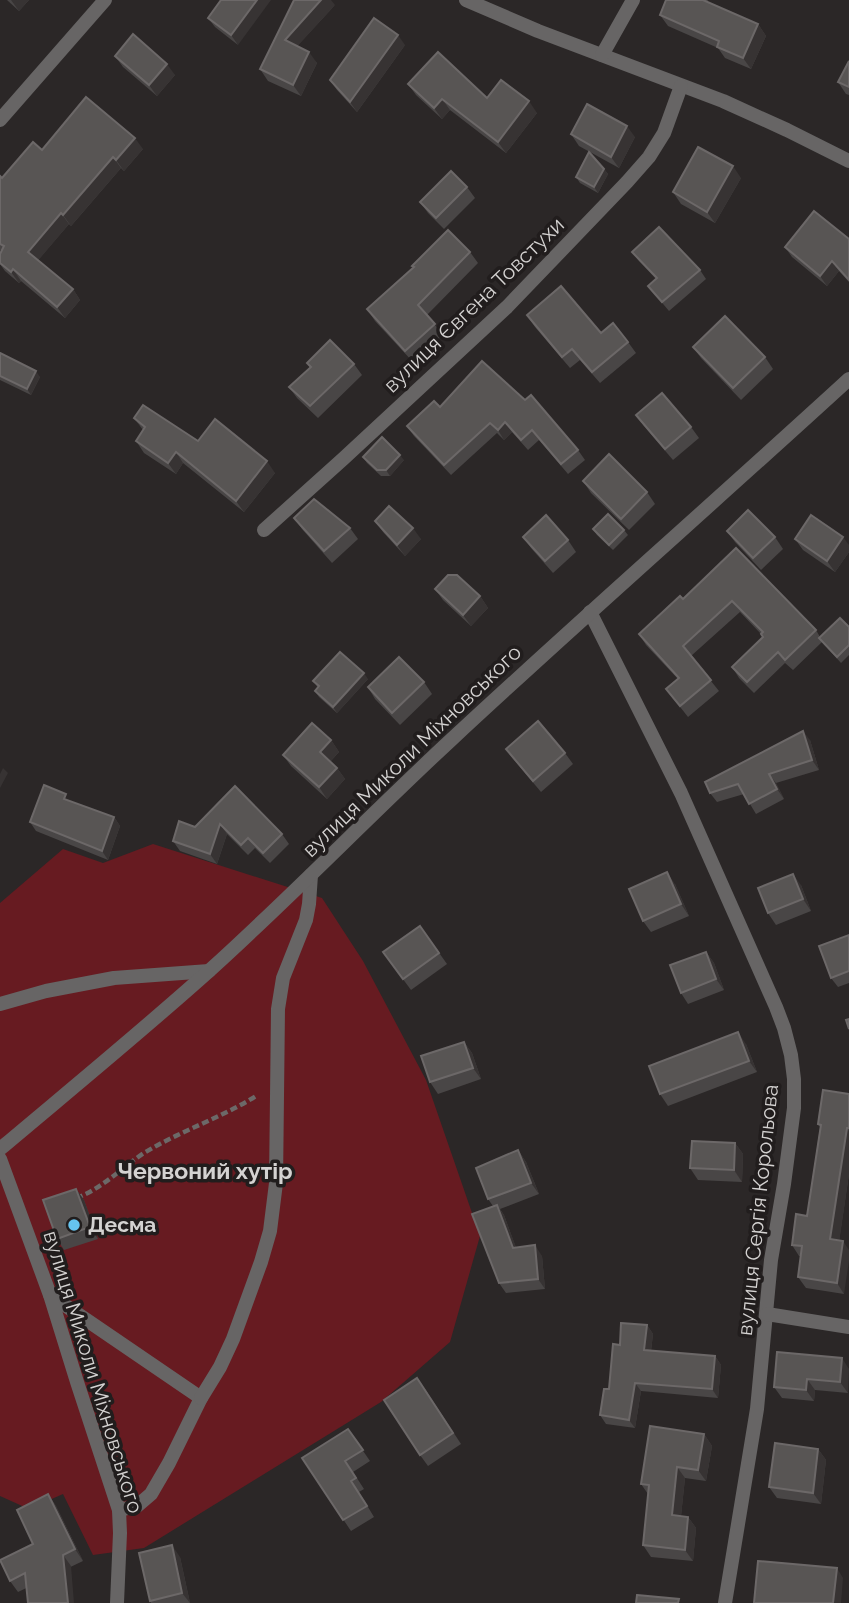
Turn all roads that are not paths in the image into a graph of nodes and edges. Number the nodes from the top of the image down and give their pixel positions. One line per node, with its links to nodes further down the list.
1 (106, 0): 6 (street)
2 (466, 0): 4 (street)
3 (633, 0): 4 (street)
4 (601, 55): 5 (street)
5 (681, 86): 7 (street); 9 (street, вулиця Євгена Товстухи)
6 (0, 120)
7 (849, 161)
8 (849, 379): 10 (street, вулиця Миколи Міхновського)
9 (264, 530)
10 (590, 612): 11 (street, вулиця Миколи Міхновського); 17 (street, вулиця Сергія Корольова)
11 (311, 875): 12 (street, вулиця Миколи Міхновського); 19 (street)
12 (209, 971): 13 (street); 14 (street, вулиця Миколи Міхновського)
13 (0, 1004)
14 (0, 1149)
15 (0, 1159): 16 (street, вулиця Миколи Міхновського)
16 (50, 1295): 19 (street); 20 (street, вулиця Миколи Міхновського)
17 (767, 1314): 18 (street); 22 (street, вулиця Сергія Корольова)
18 (849, 1327)
19 (201, 1398): 20 (street)
20 (119, 1510): 21 (street, вулиця Миколи Міхновського)
21 (117, 1603)
22 (725, 1603)

